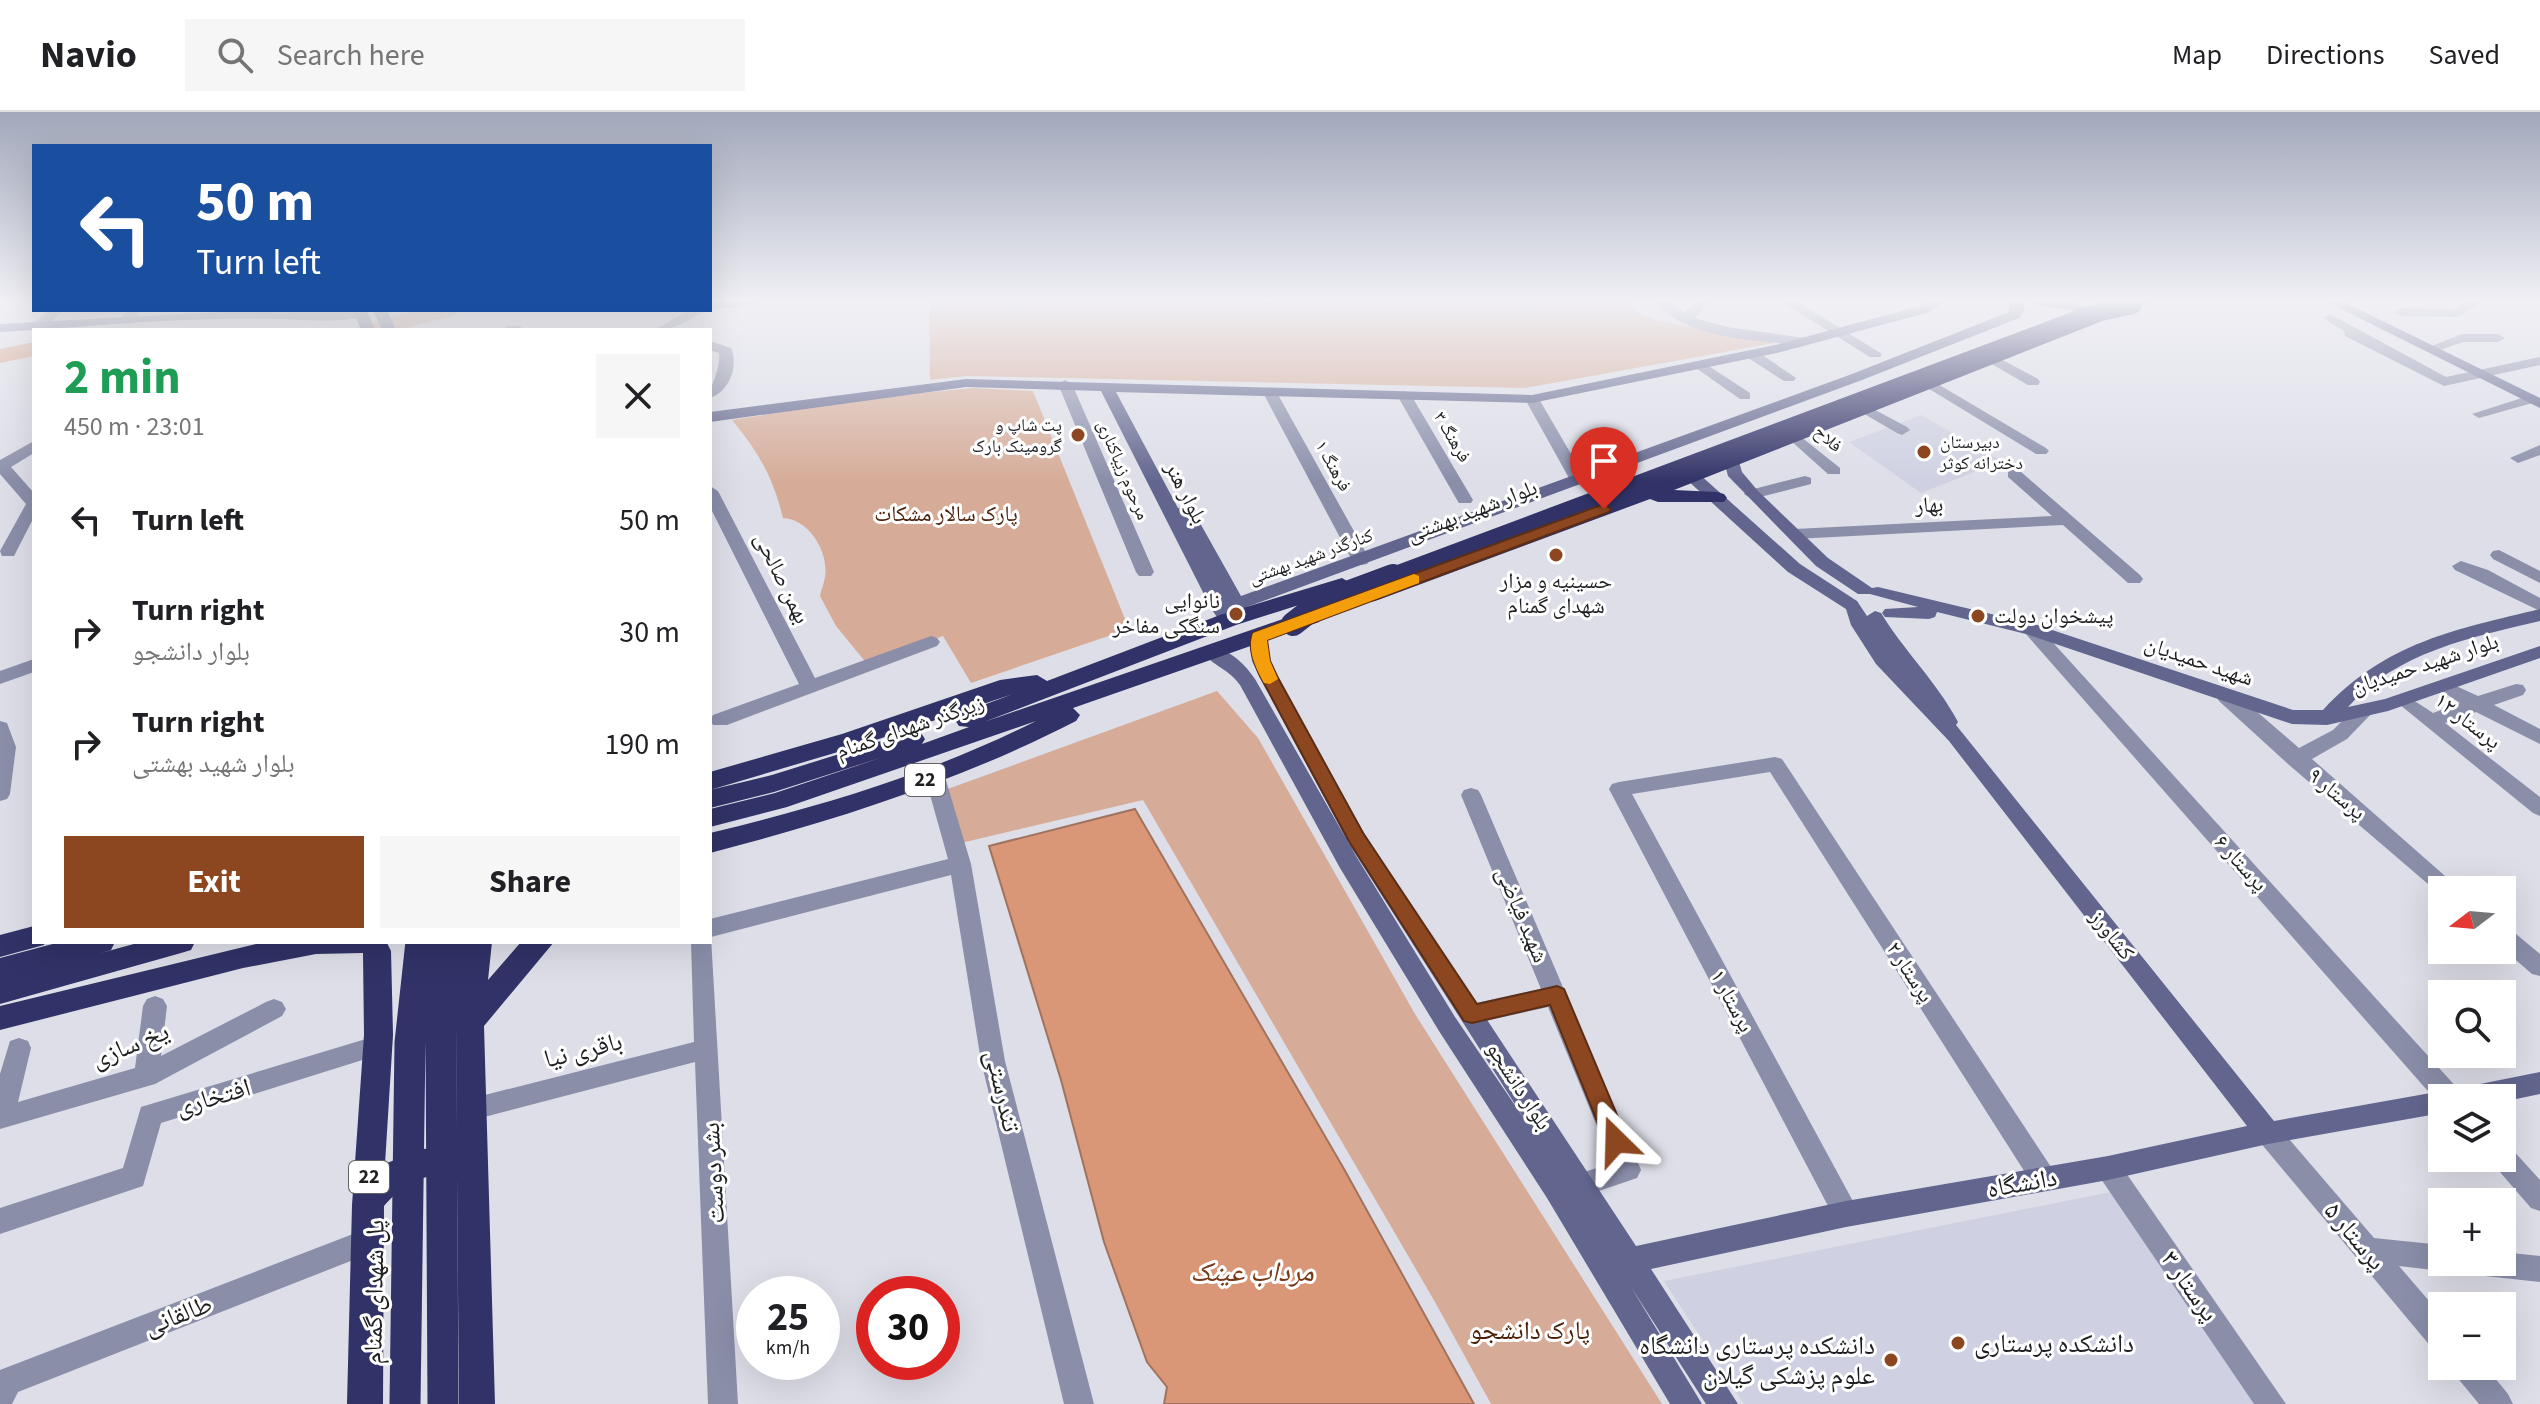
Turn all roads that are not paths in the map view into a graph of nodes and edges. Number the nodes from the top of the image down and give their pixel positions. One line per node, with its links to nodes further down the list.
1 (728, 361): 18 (street)
2 (1720, 361): 11 (street)
3 (1763, 361): 14 (street)
4 (1936, 361): 13 (street, کنارگذر شهید بهشتی)
5 (1961, 361): 13 (highway, بلوار شهید بهشتی / 22)
6 (1968, 361): 63 (highway, bridge)
7 (2004, 361): 15 (street)
8 (2404, 361): 12 (street)
9 (2456, 361): 12 (street)
10 (2538, 361): 12 (street)
11 (1701, 365): 21 (street); 22 (street)
12 (2478, 372): 24 (street)
13 (1911, 377): 23 (highway, بلوار شهید بهشتی / 22); 23 (highway, بلوار شهید بهشتی / 22); 31 (street); 39 (street, کنارگذر شهید بهشتی)
14 (1789, 378)
15 (2033, 382)
16 (1065, 384): 17 (street); 26 (street); 54 (street, مرحوم زیباکناری)
17 (1112, 386): 19 (street); 59 (street, بلوار هنر)
18 (712, 391)
19 (1269, 391): 20 (street); 52 (street, فرهنگ ۱)
20 (1404, 395): 22 (street); 45 (street, فرهنگ ۳)
21 (1745, 396)
22 (1532, 399): 39 (street)
23 (1867, 399): 27 (street); 28 (highway, بلوار شهید بهشتی / 22); 34 (highway, بلوار شهید بهشتی / 22)
24 (2535, 402): 25 (street)
25 (2479, 414)
26 (712, 417)
27 (1902, 430)
28 (1795, 437): 35 (highway, بلوار شهید بهشتی / 22); 36 (street, فلاح)
29 (32, 445): 33 (street)
30 (2540, 450): 32 (street)
31 (2041, 451)
32 (2518, 458)
33 (1, 462): 46 (street)
34 (1674, 462): 38 (highway); 59 (highway, بلوار شهید بهشتی / 22)
35 (1735, 469): 38 (highway, بلوار شهید بهشتی / 22); 41 (street, شهید حمیدیان); 57 (street)
36 (1834, 471)
37 (2014, 474): 48 (street)
38 (1692, 476): 43 (highway, بلوار شهید بهشتی / 22); 44 (street, شهید حمیدیان)
39 (1577, 478): 52 (street, کنارگذر شهید بهشتی)
40 (1805, 481): 41 (street)
41 (1752, 494): 49 (street, شهید حمیدیان)
42 (712, 495): 75 (street, بهمن صالحی)
43 (1632, 498): 44 (highway); 63 (highway, بلوار شهید بهشتی / 22)
44 (1717, 498): 57 (street, شهید حمیدیان)
45 (1465, 500)
46 (32, 501)
47 (32, 507): 50 (street)
48 (2066, 520): 49 (street, بهار); 56 (street)
49 (1795, 534): 57 (street, شهید حمیدیان)
50 (32, 535)
51 (2499, 555): 55 (street)
52 (1361, 560): 59 (street, کنارگذر شهید بهشتی)
53 (2461, 566): 58 (street)
54 (1145, 572)
55 (2540, 578)
56 (2134, 579)
57 (1860, 598): 60 (street, شهید حمیدیان); 61 (street); 61 (street, کشاورز); 85 (street, کشاورز)
58 (2540, 605)
59 (1232, 613): 70 (highway, بلوار شهید بهشتی / 22)
60 (1965, 613): 61 (street, شهید حمیدیان); 64 (street, شهید حمیدیان)
61 (1883, 615): 85 (street, کشاورز)
62 (2540, 615): 81 (street, بلوار شهید حمیدیان)
63 (1293, 624): 65 (highway, بلوار شهید بهشتی / 22)
64 (2031, 629): 77 (street, شهید حمیدیان); 130 (street, پرستار ۶)
65 (1258, 637): 67 (highway, بلوار شهید بهشتی / 22); 72 (street, بلوار دانشجو)
66 (931, 642): 75 (street)
67 (1213, 654): 72 (street, بلوار دانشجو); 73 (highway, بلوار شهید بهشتی / 22)
68 (2536, 656): 74 (street, بلوار شهید حمیدیان)
69 (32, 666): 71 (street)
70 (1079, 677): 90 (highway, 22); 93 (highway, زیرگذر شهدای گمنام)
71 (0, 678)
72 (1258, 679): 97 (street, بلوار دانشجو)
73 (1127, 682): 89 (highway, 22); 95 (highway, زیرگذر شهدای گمنام)
74 (2443, 686): 78 (street, بلوار شهید حمیدیان); 79 (street)
75 (810, 687): 82 (street)
76 (2516, 690): 79 (street)
77 (2226, 696): 81 (street, شهید حمیدیان); 87 (street, پرستار ۹)
78 (2404, 700): 80 (street, بلوار شهید حمیدیان); 83 (street, پرستار ۱۲)
79 (2479, 704): 83 (street); 86 (street)
80 (2363, 712): 81 (street, بلوار شهید حمیدیان); 87 (street)
81 (2327, 718)
82 (720, 720)
83 (2430, 721): 94 (street, پرستار ۱۲)
84 (0, 728): 91 (street)
85 (1956, 736): 135 (street, کشاورز)
86 (2540, 737)
87 (2295, 759): 99 (street, پرستار ۹)
88 (1775, 764): 139 (street, پرستار ۲); 143 (street, پرستار ۱)
89 (935, 777): 96 (highway, 22); 98 (street, تندرستی)
90 (712, 780)
91 (0, 794)
92 (1471, 795): 118 (street, شهید فیاضی)
93 (712, 798)
94 (2540, 808)
95 (712, 817)
96 (712, 842)
97 (1358, 859): 121 (street, بلوار دانشجو); 124 (street, بلوار دانشجو)
98 (960, 864): 100 (street); 160 (street, تندرستی)
99 (2433, 876)
100 (712, 927)
101 (32, 938): 113 (highway)
102 (94, 944): 116 (highway)
103 (174, 944): 117 (highway)
104 (311, 944): 122 (highway)
105 (340, 944): 112 (highway)
106 (421, 944): 156 (highway, پل شهدای گمنام, bridge)
107 (439, 944): 112 (highway)
108 (449, 944): 157 (highway, bridge)
109 (478, 944): 123 (highway)
110 (538, 944): 123 (highway)
111 (702, 944): 127 (street, بشر دوست)
112 (364, 945): 125 (highway, 22)
113 (0, 946)
114 (2516, 947): 115 (street)
115 (2540, 967)
116 (0, 969)
117 (0, 992)
118 (1557, 995): 121 (street); 140 (street, شهید فیاضی)
119 (155, 1006): 128 (street)
120 (274, 1009): 128 (street, یخ سازی)
121 (1472, 1014): 124 (street); 140 (street, بلوار دانشجو)
122 (0, 1018)
123 (470, 1023): 125 (highway); 133 (highway)
124 (1447, 1024): 149 (street, بلوار دانشجو)
125 (379, 1045): 142 (highway, 22); 144 (street, افتخاری)
126 (19, 1048): 134 (street)
127 (707, 1049): 133 (street, باقری نیا); 159 (street, بشر دوست)
128 (146, 1076): 134 (street, یخ سازی)
129 (2540, 1083): 131 (street)
130 (2437, 1084)
131 (2516, 1088)
132 (2428, 1104): 135 (street, دانشگاه)
133 (473, 1109): 138 (highway)
134 (1, 1118)
135 (2268, 1133): 136 (street, دانشگاه); 146 (street, پرستار ۵)
136 (2108, 1168): 139 (street, دانشگاه); 163 (street, پرستار ۳)
137 (2516, 1172): 141 (street)
138 (474, 1179): 142 (highway); 158 (highway)
139 (2044, 1179): 143 (street, دانشگاه)
140 (1584, 1184): 148 (street, بلوار دانشجو)
141 (2540, 1199)
142 (368, 1201): 145 (highway, 22)
143 (1846, 1214): 148 (street, دانشگاه)
144 (0, 1221)
145 (366, 1242): 154 (street, طالقانی); 155 (highway, 22)
146 (2368, 1250): 147 (street); 152 (street, پرستار ۵)
147 (2428, 1256)
148 (1632, 1260): 149 (street, دانشگاه); 162 (street, بلوار دانشجو)
149 (1603, 1266): 161 (street, بلوار دانشجو)
150 (2516, 1266): 151 (street)
151 (2540, 1269)
152 (2428, 1321)
153 (2478, 1380): 164 (street)
154 (0, 1398)
155 (365, 1404)
156 (405, 1404)
157 (443, 1404)
158 (477, 1404)
159 (723, 1404)
160 (1079, 1404)
161 (1687, 1404)
162 (1723, 1404)
163 (2271, 1404)
164 (2498, 1404)

